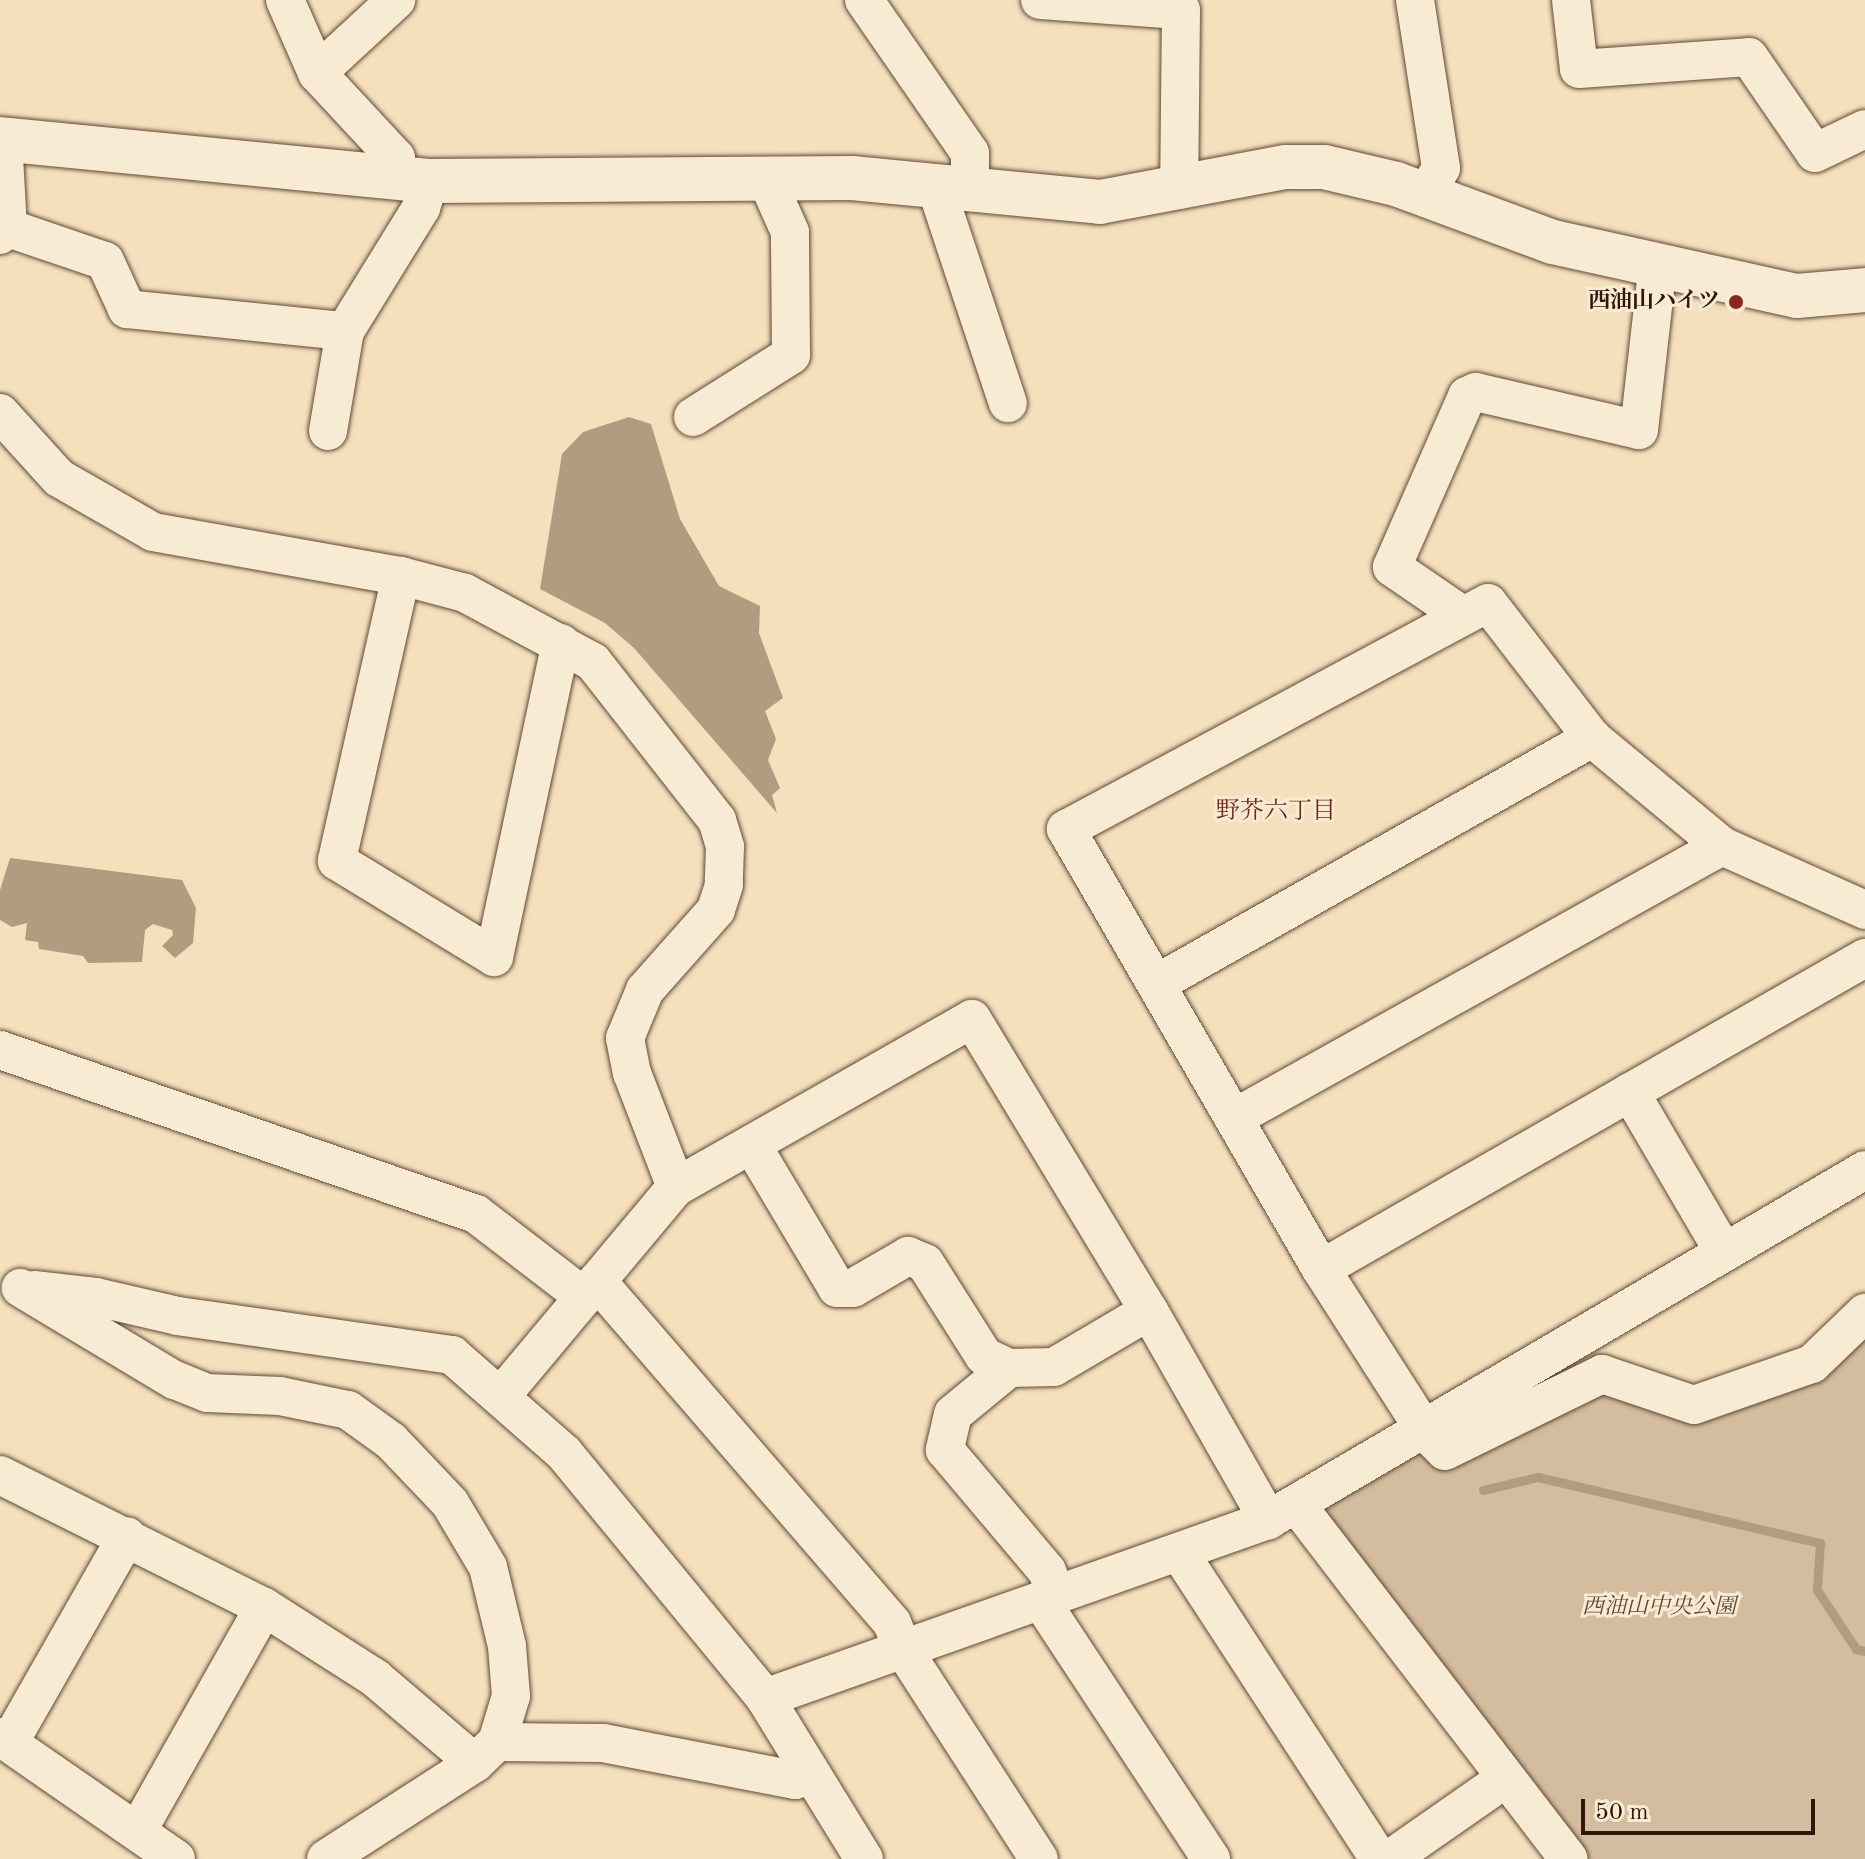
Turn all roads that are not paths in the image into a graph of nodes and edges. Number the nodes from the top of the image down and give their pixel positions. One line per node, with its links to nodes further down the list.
1 (285, 0): 7 (street)
2 (396, 0): 7 (street)
3 (864, 0): 12 (street)
4 (1040, 0): 13 (street)
5 (1415, 0): 14 (street)
6 (1571, 0): 8 (street)
7 (317, 73): 11 (street)
8 (1865, 129)
9 (2, 139): 11 (street); 15 (street)
10 (766, 178): 11 (street); 12 (street); 21 (street)
11 (412, 179): 18 (street)
12 (953, 185): 13 (street); 19 (street)
13 (1179, 190): 14 (street)
14 (1426, 194): 16 (street)
15 (4, 232): 18 (street)
16 (1658, 264): 17 (street); 24 (street)
17 (1865, 290)
18 (345, 331): 22 (street)
19 (1008, 403)
20 (0, 413): 23 (street)
21 (693, 417)
22 (328, 431)
23 (401, 576): 25 (street); 25 (street)
24 (1462, 615): 26 (street); 30 (street)
25 (561, 643): 36 (street)
26 (1592, 738): 27 (street); 30 (street)
27 (1722, 846): 28 (street); 33 (street)
28 (1865, 910)
29 (1865, 958): 32 (street)
30 (1156, 984): 33 (street)
31 (0, 1050): 40 (street)
32 (1630, 1092): 37 (street); 38 (street)
33 (1234, 1118): 38 (street)
34 (753, 1147): 36 (street); 41 (street); 43 (street)
35 (1865, 1170): 37 (street)
36 (676, 1187): 40 (street)
37 (1724, 1252): 45 (street)
38 (1321, 1269): 45 (street)
39 (11, 1286): 44 (street); 55 (street)
40 (590, 1289): 44 (street); 52 (street)
41 (1149, 1311): 43 (street); 47 (street)
42 (1865, 1313): 45 (street)
43 (1009, 1368): 50 (street)
44 (501, 1396): 53 (street)
45 (1425, 1431): 47 (street)
46 (0, 1475): 48 (street)
47 (1282, 1513): 49 (street); 57 (street)
48 (127, 1536): 51 (street); 54 (street)
49 (1179, 1552): 50 (street); 60 (street)
50 (1048, 1598): 52 (street); 65 (street)
51 (264, 1607): 55 (street); 58 (street)
52 (903, 1649): 53 (street); 64 (street)
53 (765, 1698): 56 (street)
54 (5, 1740): 58 (street)
55 (486, 1752): 56 (street); 59 (street)
56 (809, 1773): 63 (street)
57 (1506, 1778): 60 (street); 66 (street)
58 (138, 1830): 61 (street)
59 (366, 1849): 62 (street)
60 (1392, 1858)
61 (176, 1859)
62 (326, 1859)
63 (864, 1859)
64 (1039, 1859)
65 (1211, 1859)
66 (1569, 1859)

